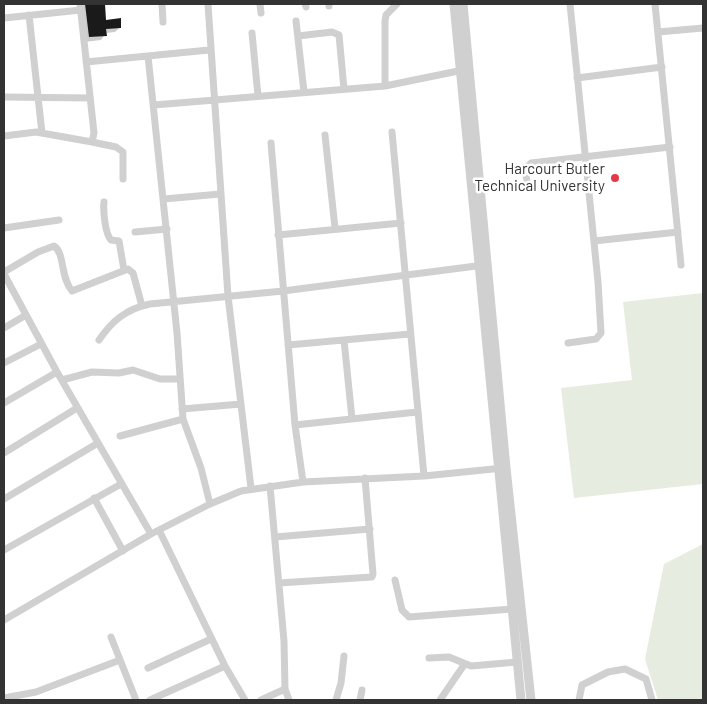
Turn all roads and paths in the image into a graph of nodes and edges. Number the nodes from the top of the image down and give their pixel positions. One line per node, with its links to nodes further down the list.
1 (162, 4): 14 (street)
2 (208, 4): 19 (street)
3 (260, 4): 10 (street)
4 (397, 4): 25 (street)
5 (454, 4): 23 (street)
6 (463, 4): 23 (street)
7 (570, 4): 24 (street)
8 (655, 4): 16 (street)
9 (80, 7): 11 (street); 21 (street)
10 (260, 13)
11 (30, 15): 12 (street); 28 (street)
12 (4, 18)
13 (296, 21): 18 (street)
14 (163, 22)
15 (703, 28): 16 (street)
16 (658, 32): 22 (street)
17 (252, 33): 29 (street)
18 (298, 36): 26 (street); 27 (street)
19 (210, 50): 20 (street); 32 (street)
20 (148, 56): 21 (street); 33 (street)
21 (86, 62): 31 (street)
22 (662, 67): 24 (street); 40 (street)
23 (465, 69): 25 (street); 56 (street)
24 (577, 78): 41 (street)
25 (385, 86): 26 (street)
26 (344, 89): 27 (street)
27 (304, 92): 29 (street)
28 (38, 95): 30 (street); 31 (street); 35 (street)
29 (258, 96): 32 (street)
30 (4, 97)
31 (90, 98): 38 (street)
32 (214, 100): 33 (street); 44 (street)
33 (154, 105): 45 (street)
34 (392, 132): 48 (street)
35 (42, 133): 37 (street); 38 (street)
36 (325, 135): 50 (street)
37 (4, 136)
38 (92, 142): 42 (street)
39 (270, 143): 54 (street)
40 (670, 148): 41 (street); 53 (street)
41 (585, 157): 43 (street); 55 (street)
42 (123, 178)
43 (527, 181)
44 (220, 194): 45 (street); 63 (street)
45 (164, 199): 51 (street)
46 (104, 202): 58 (street)
47 (59, 220): 49 (street)
48 (401, 223): 50 (street); 60 (street)
49 (4, 228)
50 (335, 228): 54 (street)
51 (167, 229): 52 (street); 64 (street)
52 (135, 232)
53 (678, 232): 55 (street); 57 (street)
54 (278, 234): 62 (street)
55 (594, 240): 71 (street)
56 (483, 265): 60 (street); 89 (street)
57 (681, 265)
58 (124, 270): 59 (street); 65 (street)
59 (4, 273): 61 (street)
60 (406, 277): 62 (street); 68 (street)
61 (7, 286): 66 (street)
62 (283, 291): 63 (street); 73 (street)
63 (228, 296): 64 (street); 79 (street)
64 (174, 302): 65 (street); 76 (street)
65 (142, 306): 69 (street)
66 (26, 315): 67 (street); 72 (street)
67 (4, 328)
68 (410, 334): 70 (street); 82 (street)
69 (99, 340)
70 (344, 340): 73 (street); 84 (street)
71 (568, 343)
72 (41, 344): 74 (street); 75 (street)
73 (288, 344): 85 (street)
74 (4, 363)
75 (57, 372): 77 (street); 78 (street)
76 (180, 379): 77 (street); 81 (street)
77 (62, 380): 80 (street)
78 (4, 403)
79 (241, 404): 81 (street); 95 (street)
80 (77, 408): 87 (street); 88 (street)
81 (182, 409): 83 (street)
82 (417, 412): 84 (street); 90 (street)
83 (183, 419): 86 (street); 98 (street)
84 (352, 419): 85 (street)
85 (295, 425): 92 (street)
86 (120, 436)
87 (98, 443): 93 (street); 97 (street)
88 (4, 453)
89 (502, 468): 90 (street); 99 (street)
90 (424, 476): 91 (street)
91 (365, 478): 92 (street); 100 (street)
92 (304, 482): 94 (street)
93 (121, 484): 96 (street); 102 (street)
94 (270, 486): 95 (street); 103 (street)
95 (251, 488): 98 (street)
96 (94, 498): 104 (street); 105 (street)
97 (4, 499)
98 (210, 504): 101 (street)
99 (508, 523): 108 (street); 112 (street)
100 (370, 529): 103 (street); 107 (street)
101 (159, 530): 102 (street); 111 (street)
102 (151, 534): 105 (street)
103 (275, 537): 107 (street)
104 (4, 550)
105 (123, 551): 109 (street)
106 (395, 580): 108 (street)
107 (279, 583): 120 (street)
108 (512, 609): 115 (street)
109 (4, 620)
110 (111, 637): 116 (street)
111 (211, 639): 118 (street); 119 (street)
112 (526, 652): 115 (street); 132 (street)
113 (344, 656): 128 (street)
114 (429, 658): 117 (street)
115 (517, 658): 117 (street); 131 (street)
116 (120, 660): 122 (street); 123 (street)
117 (464, 665): 130 (street)
118 (225, 666): 124 (street); 125 (street)
119 (148, 668)
120 (284, 689): 126 (street); 127 (street)
121 (362, 690): 129 (street)
122 (4, 698)
123 (136, 700)
124 (150, 700)
125 (245, 700)
126 (261, 700)
127 (289, 700)
128 (336, 700)
129 (360, 700)
130 (440, 700)
131 (521, 700)
132 (531, 700)
133 (579, 700): 134 (street)
134 (652, 700)

